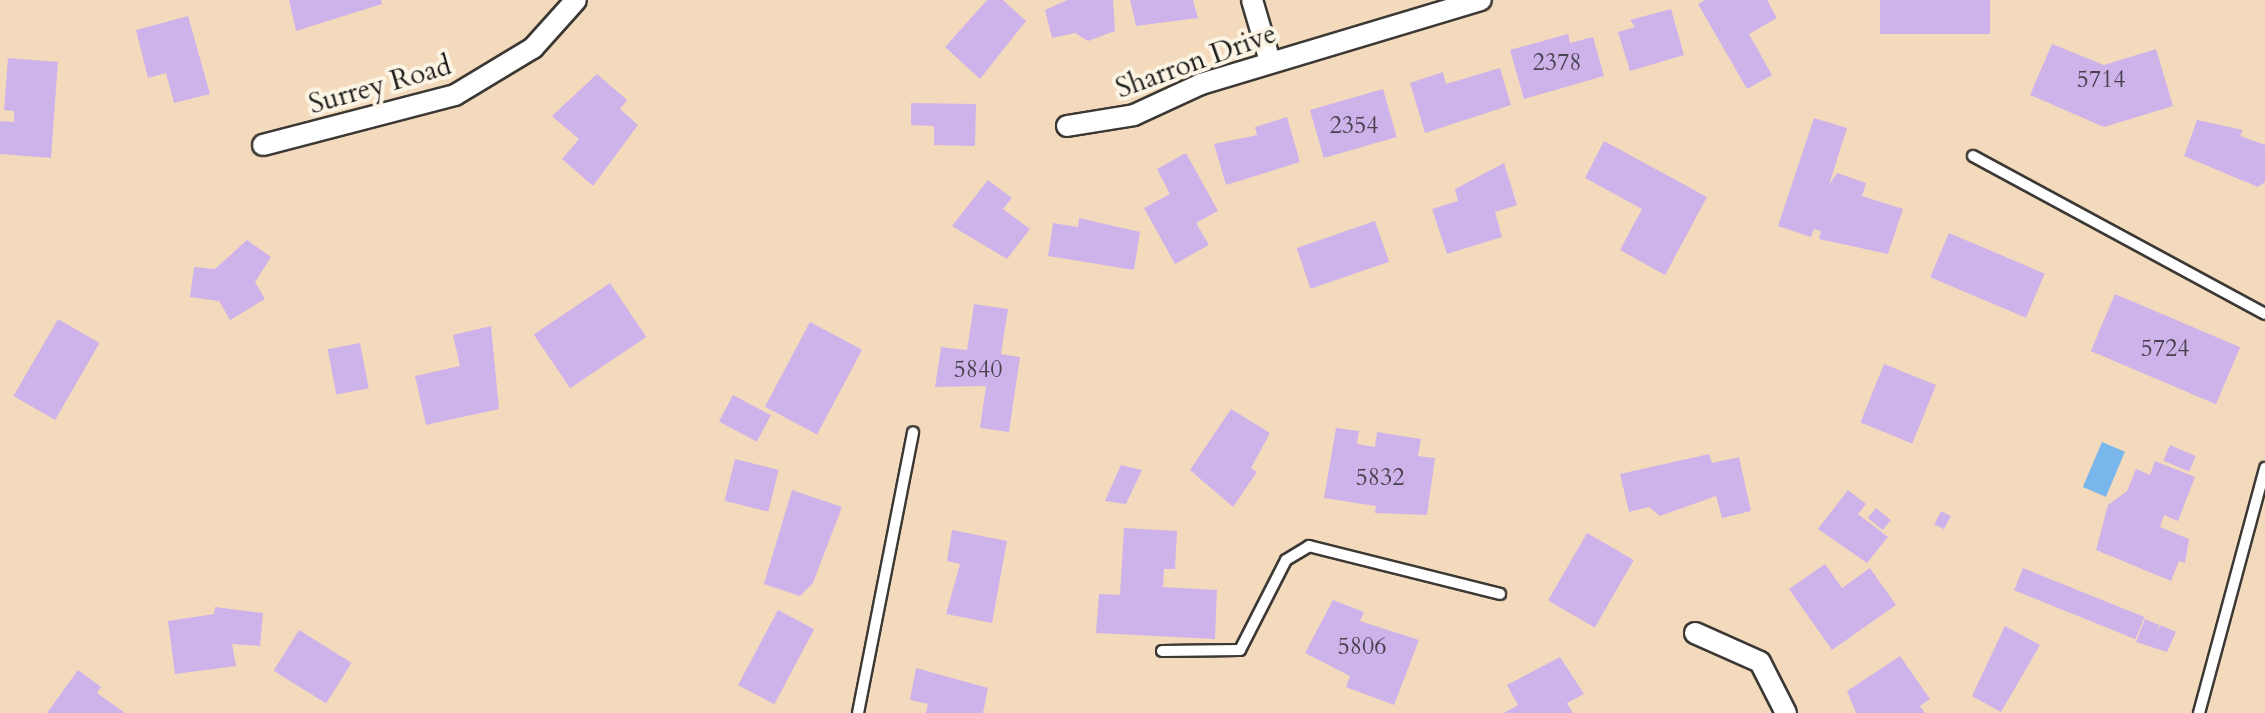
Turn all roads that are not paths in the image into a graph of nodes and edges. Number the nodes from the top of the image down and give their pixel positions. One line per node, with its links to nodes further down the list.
1 (576, 0): 6 (street, Surrey Road)
2 (1252, 0): 4 (street)
3 (1481, 0): 4 (street, Sharron Drive)
4 (1270, 61): 5 (street, Sharron Drive)
5 (1067, 126)
6 (263, 145)
7 (1973, 156): 8 (lane)
8 (2265, 314)
9 (913, 432): 14 (lane)
10 (2265, 468): 16 (lane)
11 (1500, 594): 13 (lane)
12 (1695, 633): 15 (street)
13 (1162, 651)
14 (858, 713)
15 (1786, 713)
16 (2199, 713)

